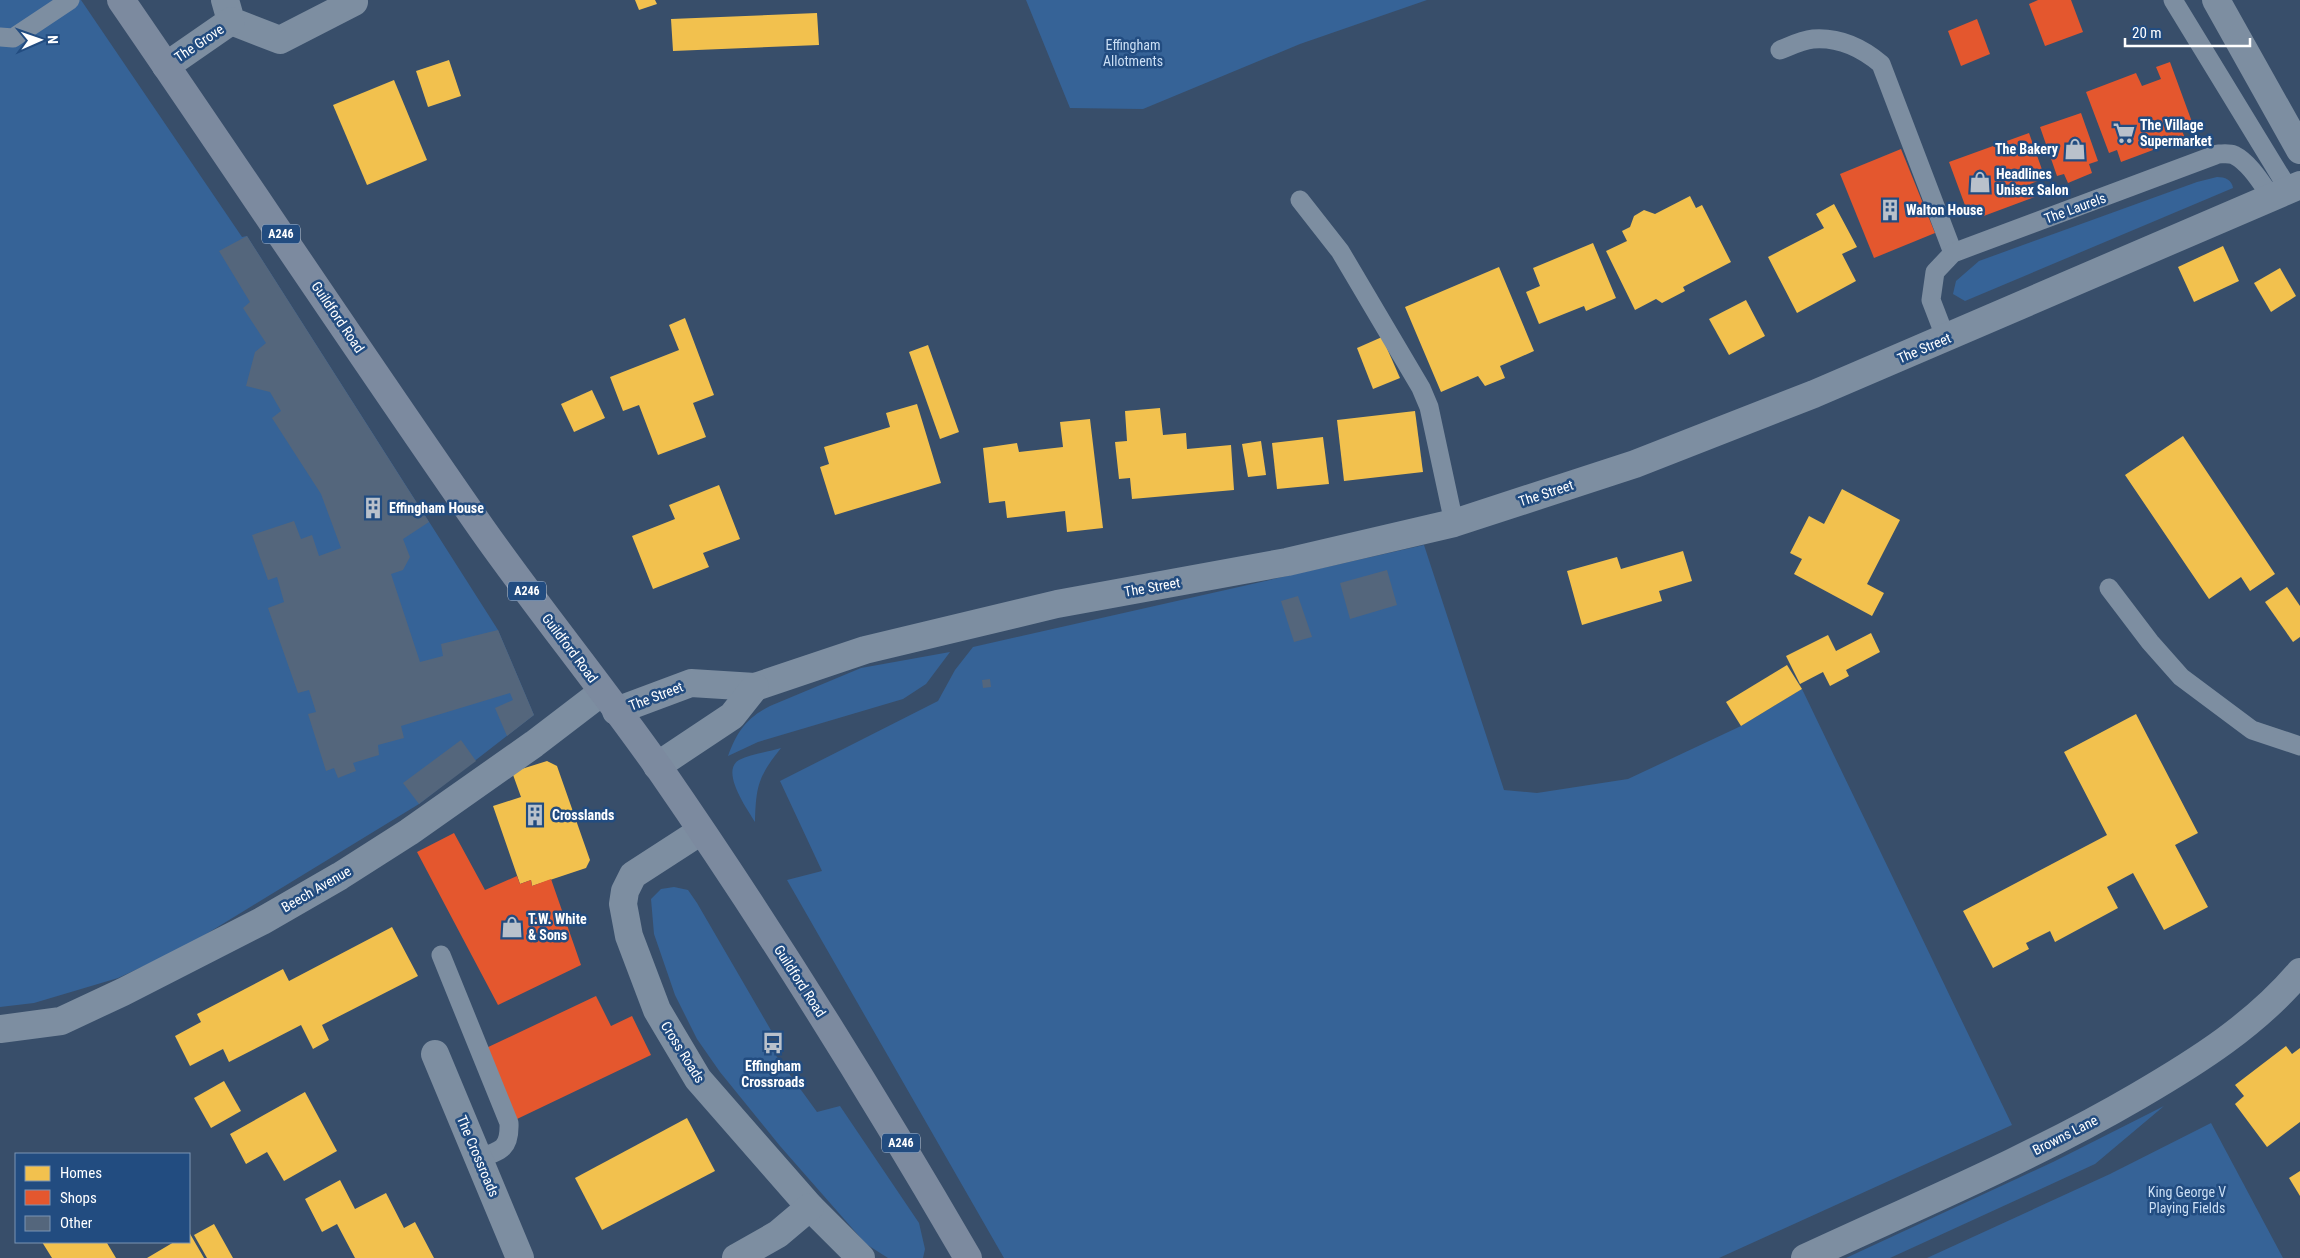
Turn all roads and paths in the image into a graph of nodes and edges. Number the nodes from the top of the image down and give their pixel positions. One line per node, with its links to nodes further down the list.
1 (70, 0): 7 (lane)
2 (121, 0): 9 (main road, Guildford Road / A246)
3 (2173, 0): 11 (lane)
4 (2216, 0): 10 (street)
5 (354, 2): 6 (street, The Grove)
6 (228, 10): 9 (street, The Grove)
7 (0, 37)
8 (1780, 50): 13 (lane)
9 (166, 66): 18 (main road, Guildford Road / A246)
10 (2300, 150)
11 (2287, 191): 13 (lane, The Laurels); 14 (street, The Street)
12 (1300, 200): 15 (lane)
13 (1953, 253): 14 (lane, The Laurels)
14 (1946, 339): 15 (street, The Street)
15 (1454, 523): 17 (street, The Street)
16 (2109, 588): 19 (lane)
17 (755, 687): 18 (street, The Street); 20 (street)
18 (609, 701): 20 (main road, Guildford Road / A246); 24 (street, Beech Avenue)
19 (2300, 746)
20 (658, 766): 21 (main road, Guildford Road / A246)
21 (701, 831): 27 (street, Cross Roads); 31 (main road, Guildford Road / A246)
22 (441, 955): 26 (lane)
23 (2300, 972): 32 (street, Browns Lane)
24 (0, 1029)
25 (435, 1054): 26 (street, The Crossroads)
26 (478, 1158): 28 (street, The Crossroads)
27 (810, 1207): 29 (street); 30 (street, Cross Roads)
28 (520, 1258)
29 (736, 1258)
30 (861, 1258)
31 (968, 1258)
32 (1805, 1258)

